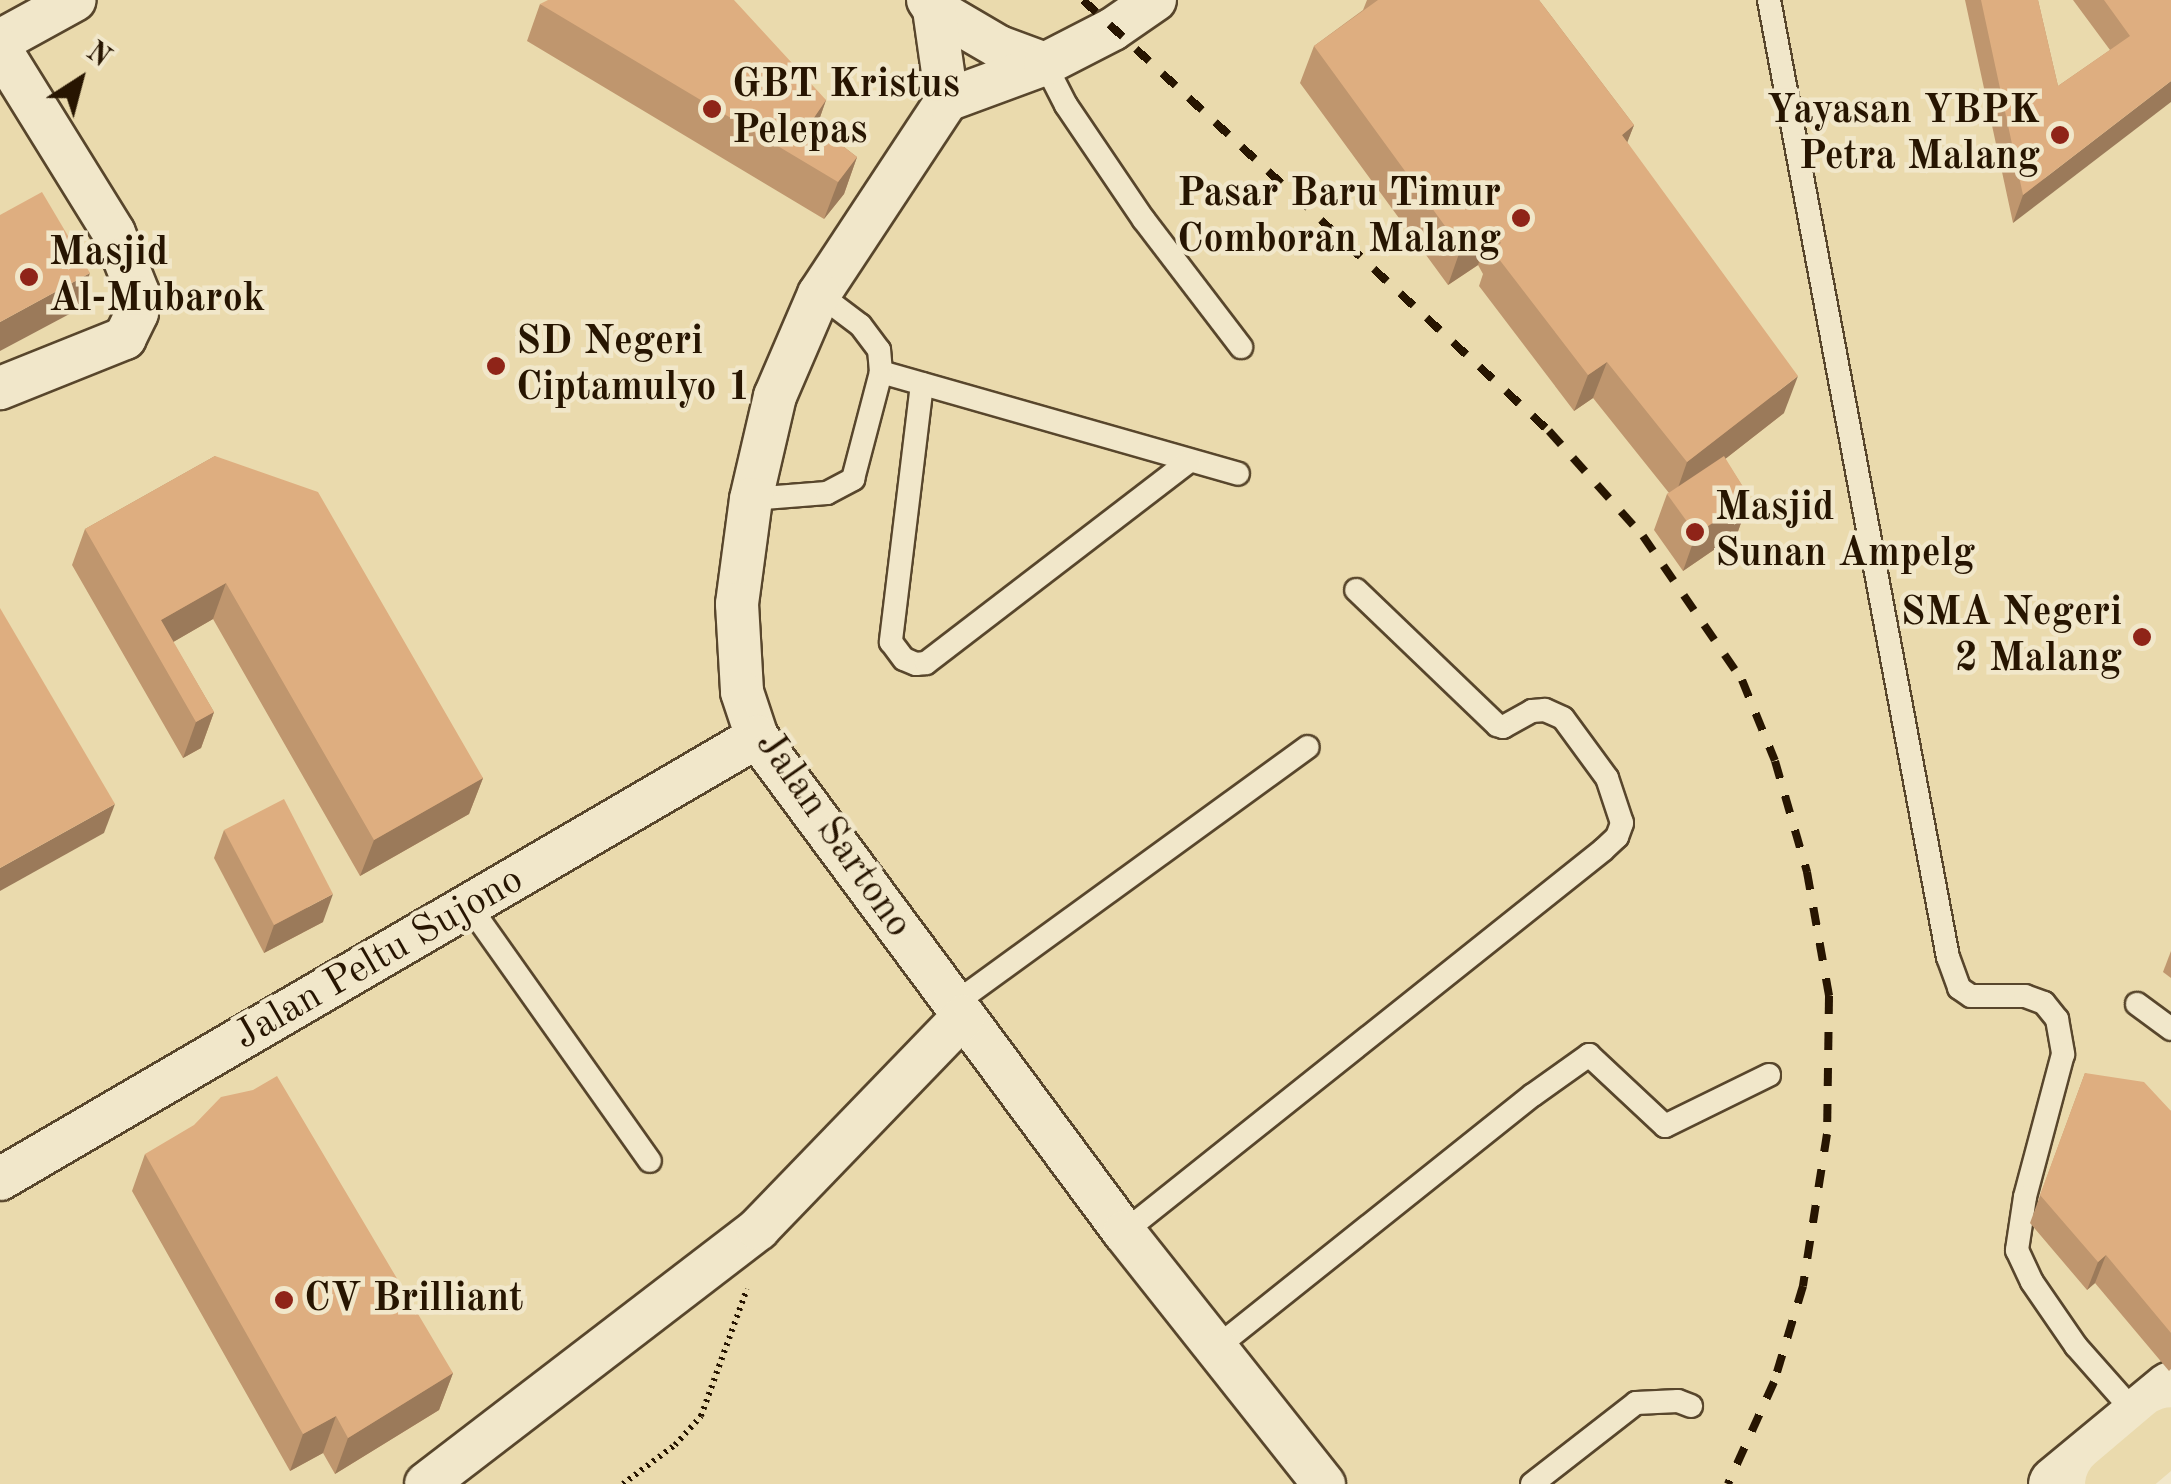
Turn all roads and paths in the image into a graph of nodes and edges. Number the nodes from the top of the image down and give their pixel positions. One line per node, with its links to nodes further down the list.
1 (75, 0): 5 (street)
2 (1154, 0): 7 (street)
3 (1769, 0): 31 (lane)
4 (931, 5): 7 (street); 8 (street)
5 (0, 41)
6 (0, 49): 13 (street)
7 (1045, 64): 8 (street); 10 (lane)
8 (947, 100): 9 (street, Jalan Sartono)
9 (819, 294): 11 (lane); 16 (street, Jalan Sartono)
10 (1240, 347)
11 (881, 372): 12 (lane); 16 (lane)
12 (922, 384): 14 (lane); 14 (lane)
13 (0, 388)
14 (1190, 462): 15 (lane)
15 (1238, 474)
16 (751, 499): 18 (street, Jalan Sartono)
17 (1356, 590): 28 (lane)
18 (757, 736): 20 (street, Jalan Peltu Sujono); 22 (street, Jalan Sartono)
19 (1308, 748): 22 (lane)
20 (470, 907): 25 (lane); 26 (street, Jalan Peltu Sujono)
21 (2137, 1004): 23 (lane)
22 (959, 1010): 27 (street); 28 (street, Jalan Sartono)
23 (2171, 1029)
24 (1769, 1075): 29 (lane)
25 (650, 1161)
26 (0, 1179)
27 (758, 1229): 32 (street); 33 (path)
28 (1124, 1232): 29 (street, Jalan Sartono)
29 (1217, 1348): 34 (street, Jalan Sartono)
30 (1691, 1406): 35 (lane)
31 (2160, 1413): 36 (main road); 37 (highway)
32 (426, 1484)
33 (623, 1484)
34 (1324, 1484)
35 (1532, 1484)
36 (2056, 1484)
37 (2112, 1484)

